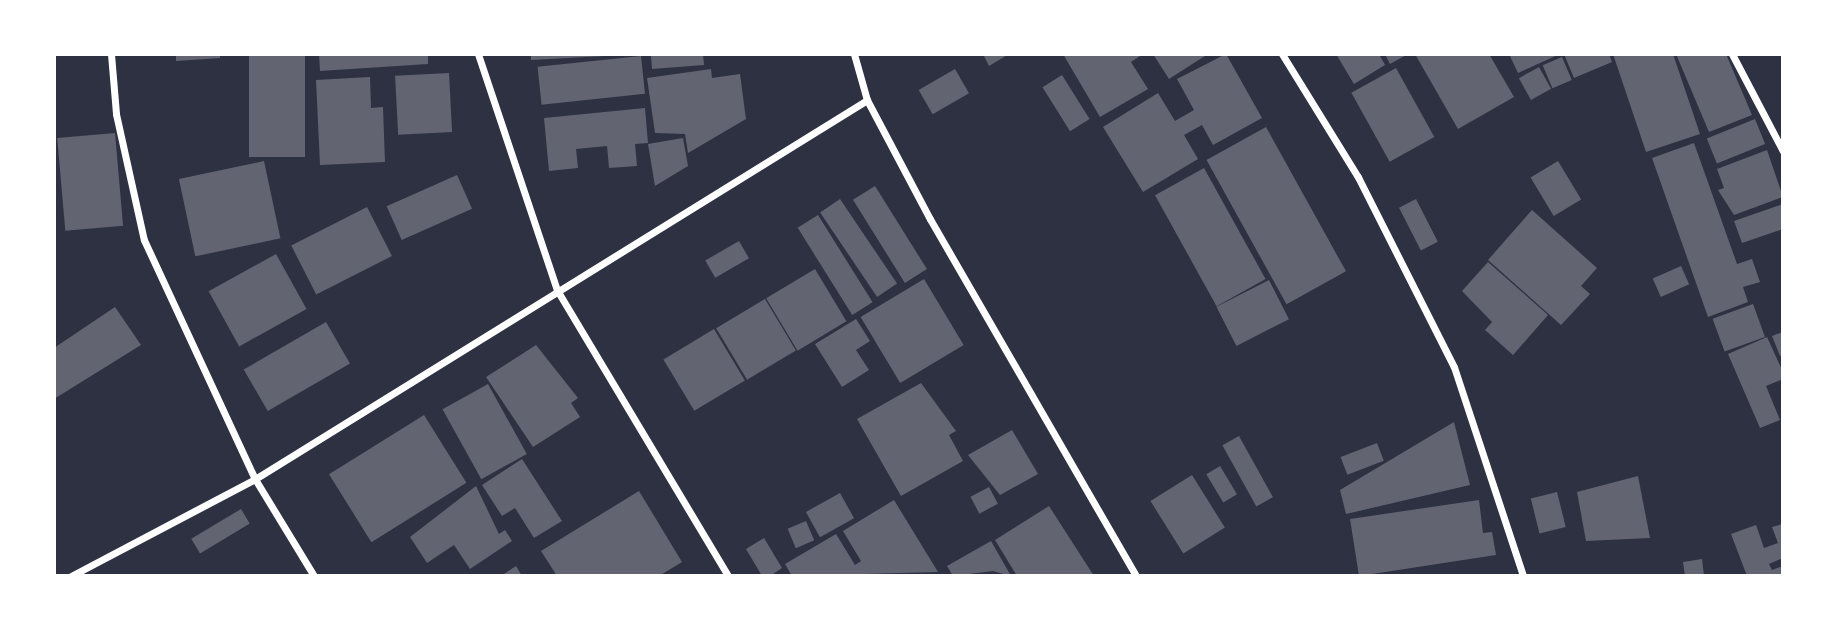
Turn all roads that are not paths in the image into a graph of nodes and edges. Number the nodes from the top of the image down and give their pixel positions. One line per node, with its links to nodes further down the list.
1 (111, 54): 9 (street)
2 (478, 54): 8 (street)
3 (854, 54): 6 (street)
4 (1282, 54): 14 (street)
5 (1732, 54): 7 (street)
6 (867, 100): 8 (street); 13 (street)
7 (1783, 151)
8 (557, 290): 9 (street); 12 (street)
9 (255, 479): 10 (street); 11 (street)
10 (71, 576)
11 (314, 576)
12 (728, 576)
13 (1136, 576)
14 (1523, 576)

